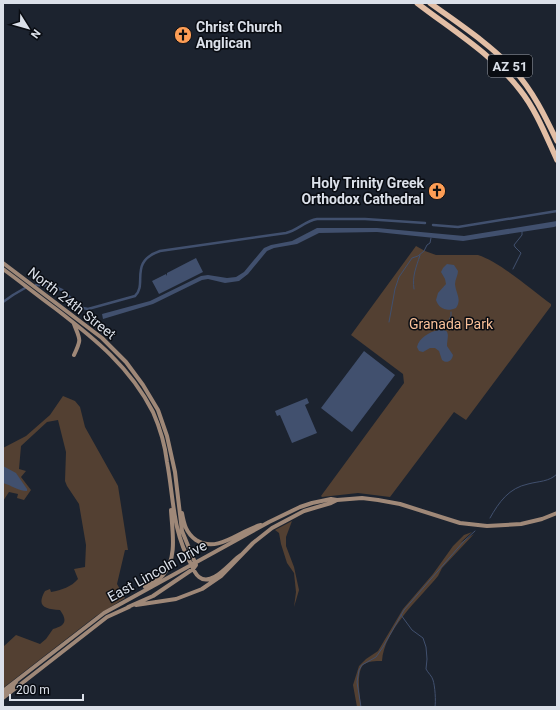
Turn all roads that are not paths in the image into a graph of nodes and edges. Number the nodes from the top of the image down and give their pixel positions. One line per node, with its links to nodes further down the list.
1 (411, 3): 4 (highway)
2 (417, 3): 4 (highway, AZ 51)
3 (432, 3): 5 (highway, AZ 51)
4 (437, 18): 6 (highway, AZ 51)
5 (557, 140)
6 (557, 160)
7 (3, 263): 9 (main road, North 24th Street)
8 (3, 269): 9 (main road, North 24th Street)
9 (35, 290): 10 (main road, North 24th Street); 13 (main road, North 24th Street)
10 (74, 323): 11 (main road); 12 (main road, North 24th Street)
11 (74, 355)
12 (153, 414): 13 (main road); 14 (main road, North 24th Street)
13 (167, 436): 14 (main road); 17 (main road, North 24th Street)
14 (164, 444): 15 (main road, North 24th Street)
15 (171, 492): 21 (main road, North 24th Street); 22 (main road)
16 (337, 500): 18 (main road, East Lincoln Drive); 19 (main road, East Lincoln Drive); 20 (main road, East Lincoln Drive)
17 (179, 502): 19 (main road); 21 (main road, North 24th Street)
18 (557, 513)
19 (265, 524): 21 (main road, East Lincoln Drive)
20 (241, 555): 21 (main road); 23 (main road, East Lincoln Drive)
21 (193, 566): 22 (main road, East Lincoln Drive); 23 (main road)
22 (125, 601): 24 (main road, East Lincoln Drive)
23 (128, 607): 25 (main road, East Lincoln Drive)
24 (58, 648): 25 (main road); 26 (main road, East Lincoln Drive)
25 (21, 684): 26 (main road, East Lincoln Drive)
26 (4, 695)

